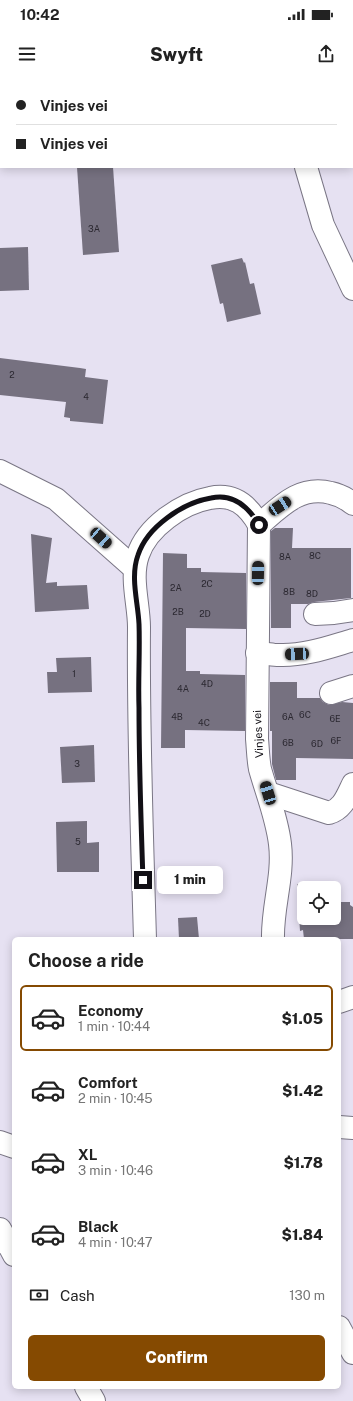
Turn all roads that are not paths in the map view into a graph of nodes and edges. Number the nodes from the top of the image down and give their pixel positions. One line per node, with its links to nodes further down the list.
1 (306, 168): 2 (street)
2 (353, 289)
3 (0, 471): 6 (street)
4 (353, 504): 5 (street)
5 (259, 525): 6 (street); 10 (street, Vinjes vei)
6 (134, 568): 15 (street)
7 (353, 610): 8 (street)
8 (315, 614)
9 (353, 640): 10 (street)
10 (257, 652): 14 (street, Vinjes vei)
11 (353, 686): 12 (street)
12 (330, 693)
13 (353, 784): 14 (street)
14 (268, 793): 16 (street, Vinjes vei)
15 (145, 937)
16 (273, 937)
17 (353, 997): 18 (street)
18 (341, 1001)
19 (341, 1127): 20 (street)
20 (353, 1128)
21 (0, 1142): 22 (street)
22 (12, 1146)
23 (0, 1229): 24 (street)
24 (12, 1251)
25 (341, 1330): 26 (street)
26 (353, 1353)
27 (87, 1389): 28 (street)
28 (94, 1401)

